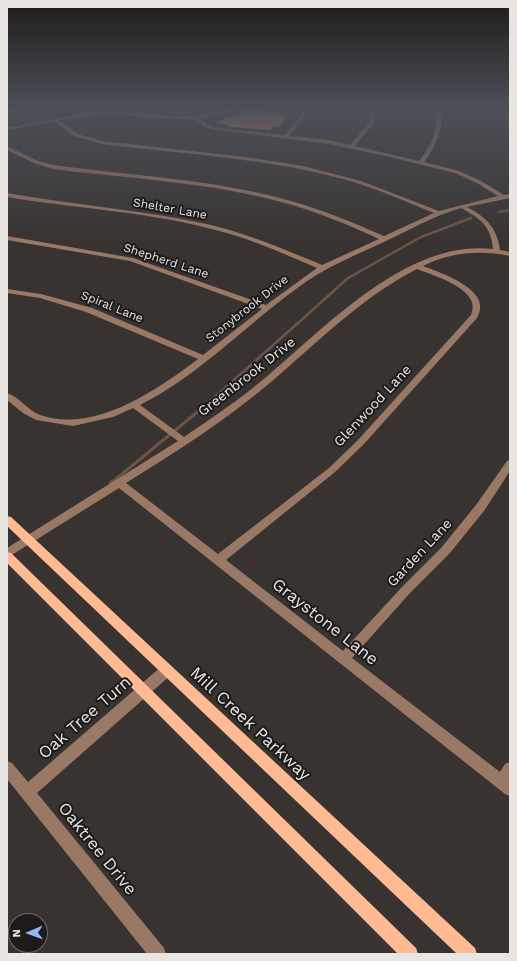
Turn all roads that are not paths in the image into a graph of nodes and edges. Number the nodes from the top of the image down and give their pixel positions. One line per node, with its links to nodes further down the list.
1 (17, 153): 11 (street)
2 (189, 153): 9 (street)
3 (382, 153): 5 (street)
4 (428, 153): 5 (street)
5 (421, 162): 7 (street)
6 (7, 196): 15 (street, Shelter Lane)
7 (507, 197): 8 (street, Stonybrook Drive)
8 (462, 206): 9 (street, Stonybrook Drive); 12 (street)
9 (439, 213): 11 (street, Stonybrook Drive)
10 (7, 238): 17 (street, Shepherd Lane)
11 (385, 239): 15 (street, Stonybrook Drive)
12 (497, 252): 13 (street, Greenbrook Drive); 14 (street, Greenbrook Drive)
13 (510, 254)
14 (416, 266): 21 (street, Greenbrook Drive); 27 (street, Glenwood Lane)
15 (322, 268): 17 (street, Stonybrook Drive)
16 (7, 291): 18 (street, Spiral Lane)
17 (267, 308): 18 (street, Stonybrook Drive)
18 (204, 358): 20 (street, Stonybrook Drive)
19 (7, 396): 20 (street, Stonybrook Drive)
20 (133, 404): 21 (street)
21 (184, 441): 23 (street, Greenbrook Drive)
22 (510, 463): 28 (street, Garden Lane)
23 (119, 482): 25 (street, Greenbrook Drive); 27 (street, Graystone Lane)
24 (7, 520): 25 (main road, Mill Creek Parkway)
25 (29, 540): 26 (street, Greenbrook Drive); 29 (main road, Mill Creek Parkway)
26 (7, 555): 30 (main road)
27 (218, 560): 28 (street, Graystone Lane)
28 (344, 658): 33 (street, Graystone Lane)
29 (167, 670): 30 (street, Oak Tree Turn); 37 (main road, Mill Creek Parkway)
30 (143, 691): 34 (street, Oak Tree Turn); 36 (main road)
31 (7, 768): 34 (street, Oaktree Drive)
32 (510, 769): 33 (street)
33 (506, 785)
34 (27, 792): 35 (street, Oaktree Drive)
35 (158, 954)
36 (410, 954)
37 (469, 954)

